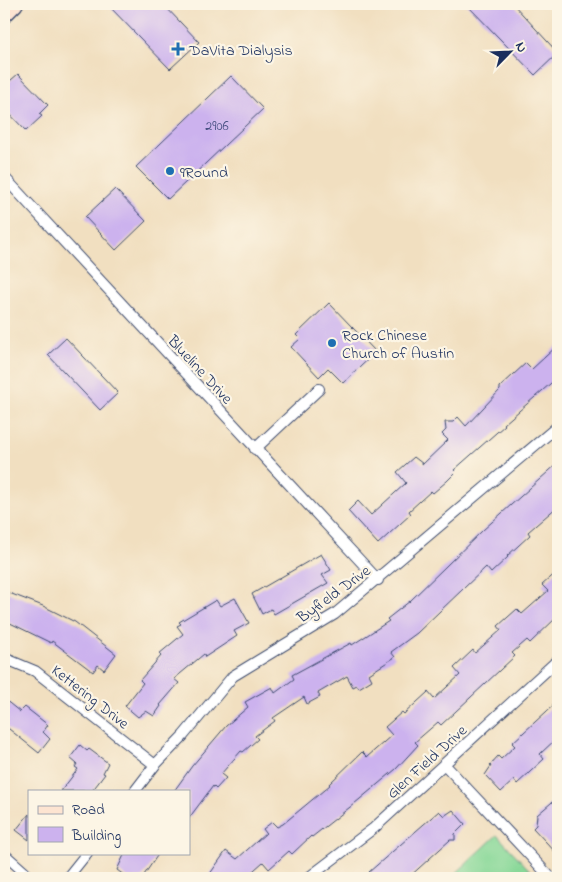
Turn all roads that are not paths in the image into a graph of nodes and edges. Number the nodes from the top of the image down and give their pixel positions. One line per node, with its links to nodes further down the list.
1 (15, 4): 2 (main road)
2 (4, 14)
3 (4, 177): 6 (street, Blueline Drive)
4 (319, 389): 6 (street)
5 (558, 426): 7 (street, Byfield Drive)
6 (255, 449): 7 (street, Blueline Drive)
7 (378, 580): 10 (street, Byfield Drive)
8 (4, 658): 10 (street, Kettering Drive)
9 (558, 660): 11 (street, Glen Field Drive)
10 (155, 765): 12 (street, Byfield Drive)
11 (445, 765): 17 (street, Glen Field Drive); 18 (street)
12 (136, 790)
13 (4, 854): 15 (street)
14 (86, 854): 16 (street)
15 (31, 878)
16 (67, 878)
17 (308, 878)
18 (551, 878)

